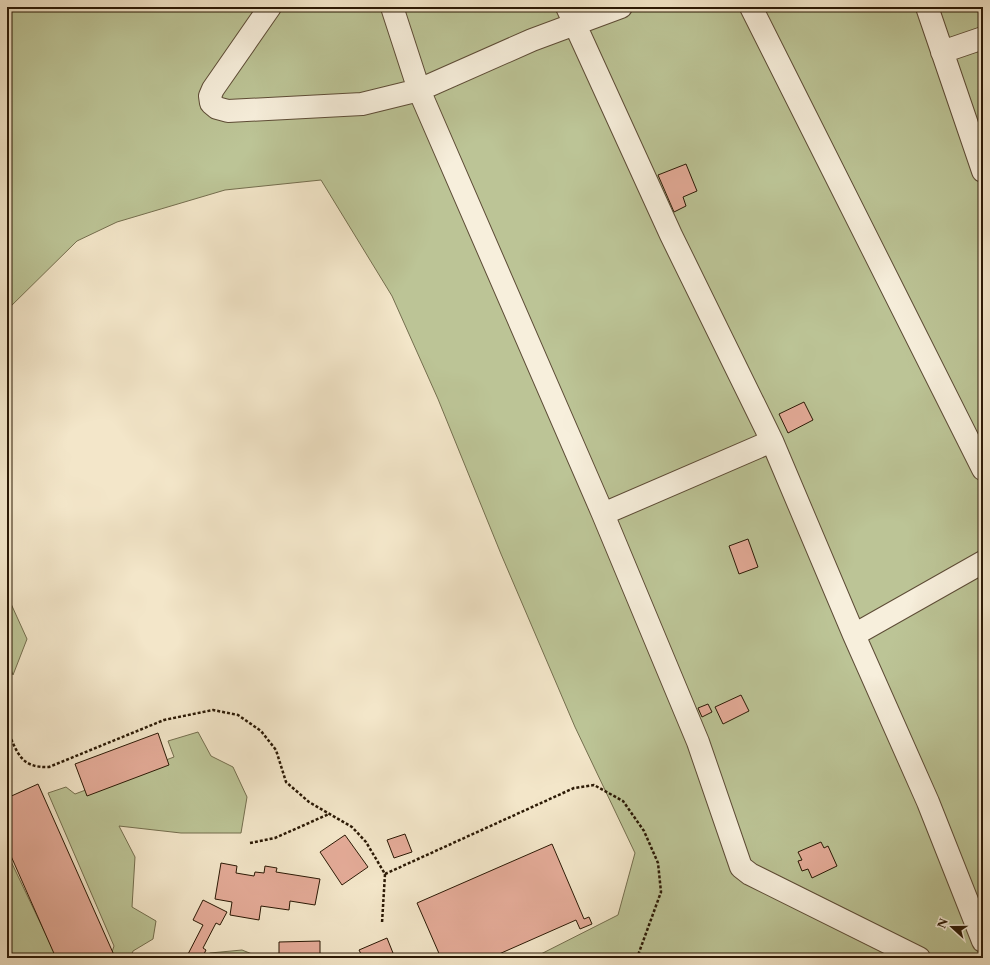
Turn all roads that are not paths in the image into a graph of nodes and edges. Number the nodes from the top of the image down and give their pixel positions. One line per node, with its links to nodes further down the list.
1 (270, 7): 9 (street)
2 (392, 7): 9 (street)
3 (621, 7): 6 (street)
4 (751, 7): 12 (street)
5 (927, 7): 8 (street)
6 (570, 15): 9 (street); 11 (street)
7 (983, 38): 8 (street)
8 (942, 52): 10 (street)
9 (420, 90): 13 (street)
10 (983, 171)
11 (772, 441): 13 (street); 15 (street)
12 (983, 468)
13 (602, 514): 17 (street)
14 (983, 562): 15 (street)
15 (854, 635): 16 (street)
16 (983, 941)
17 (919, 958)

